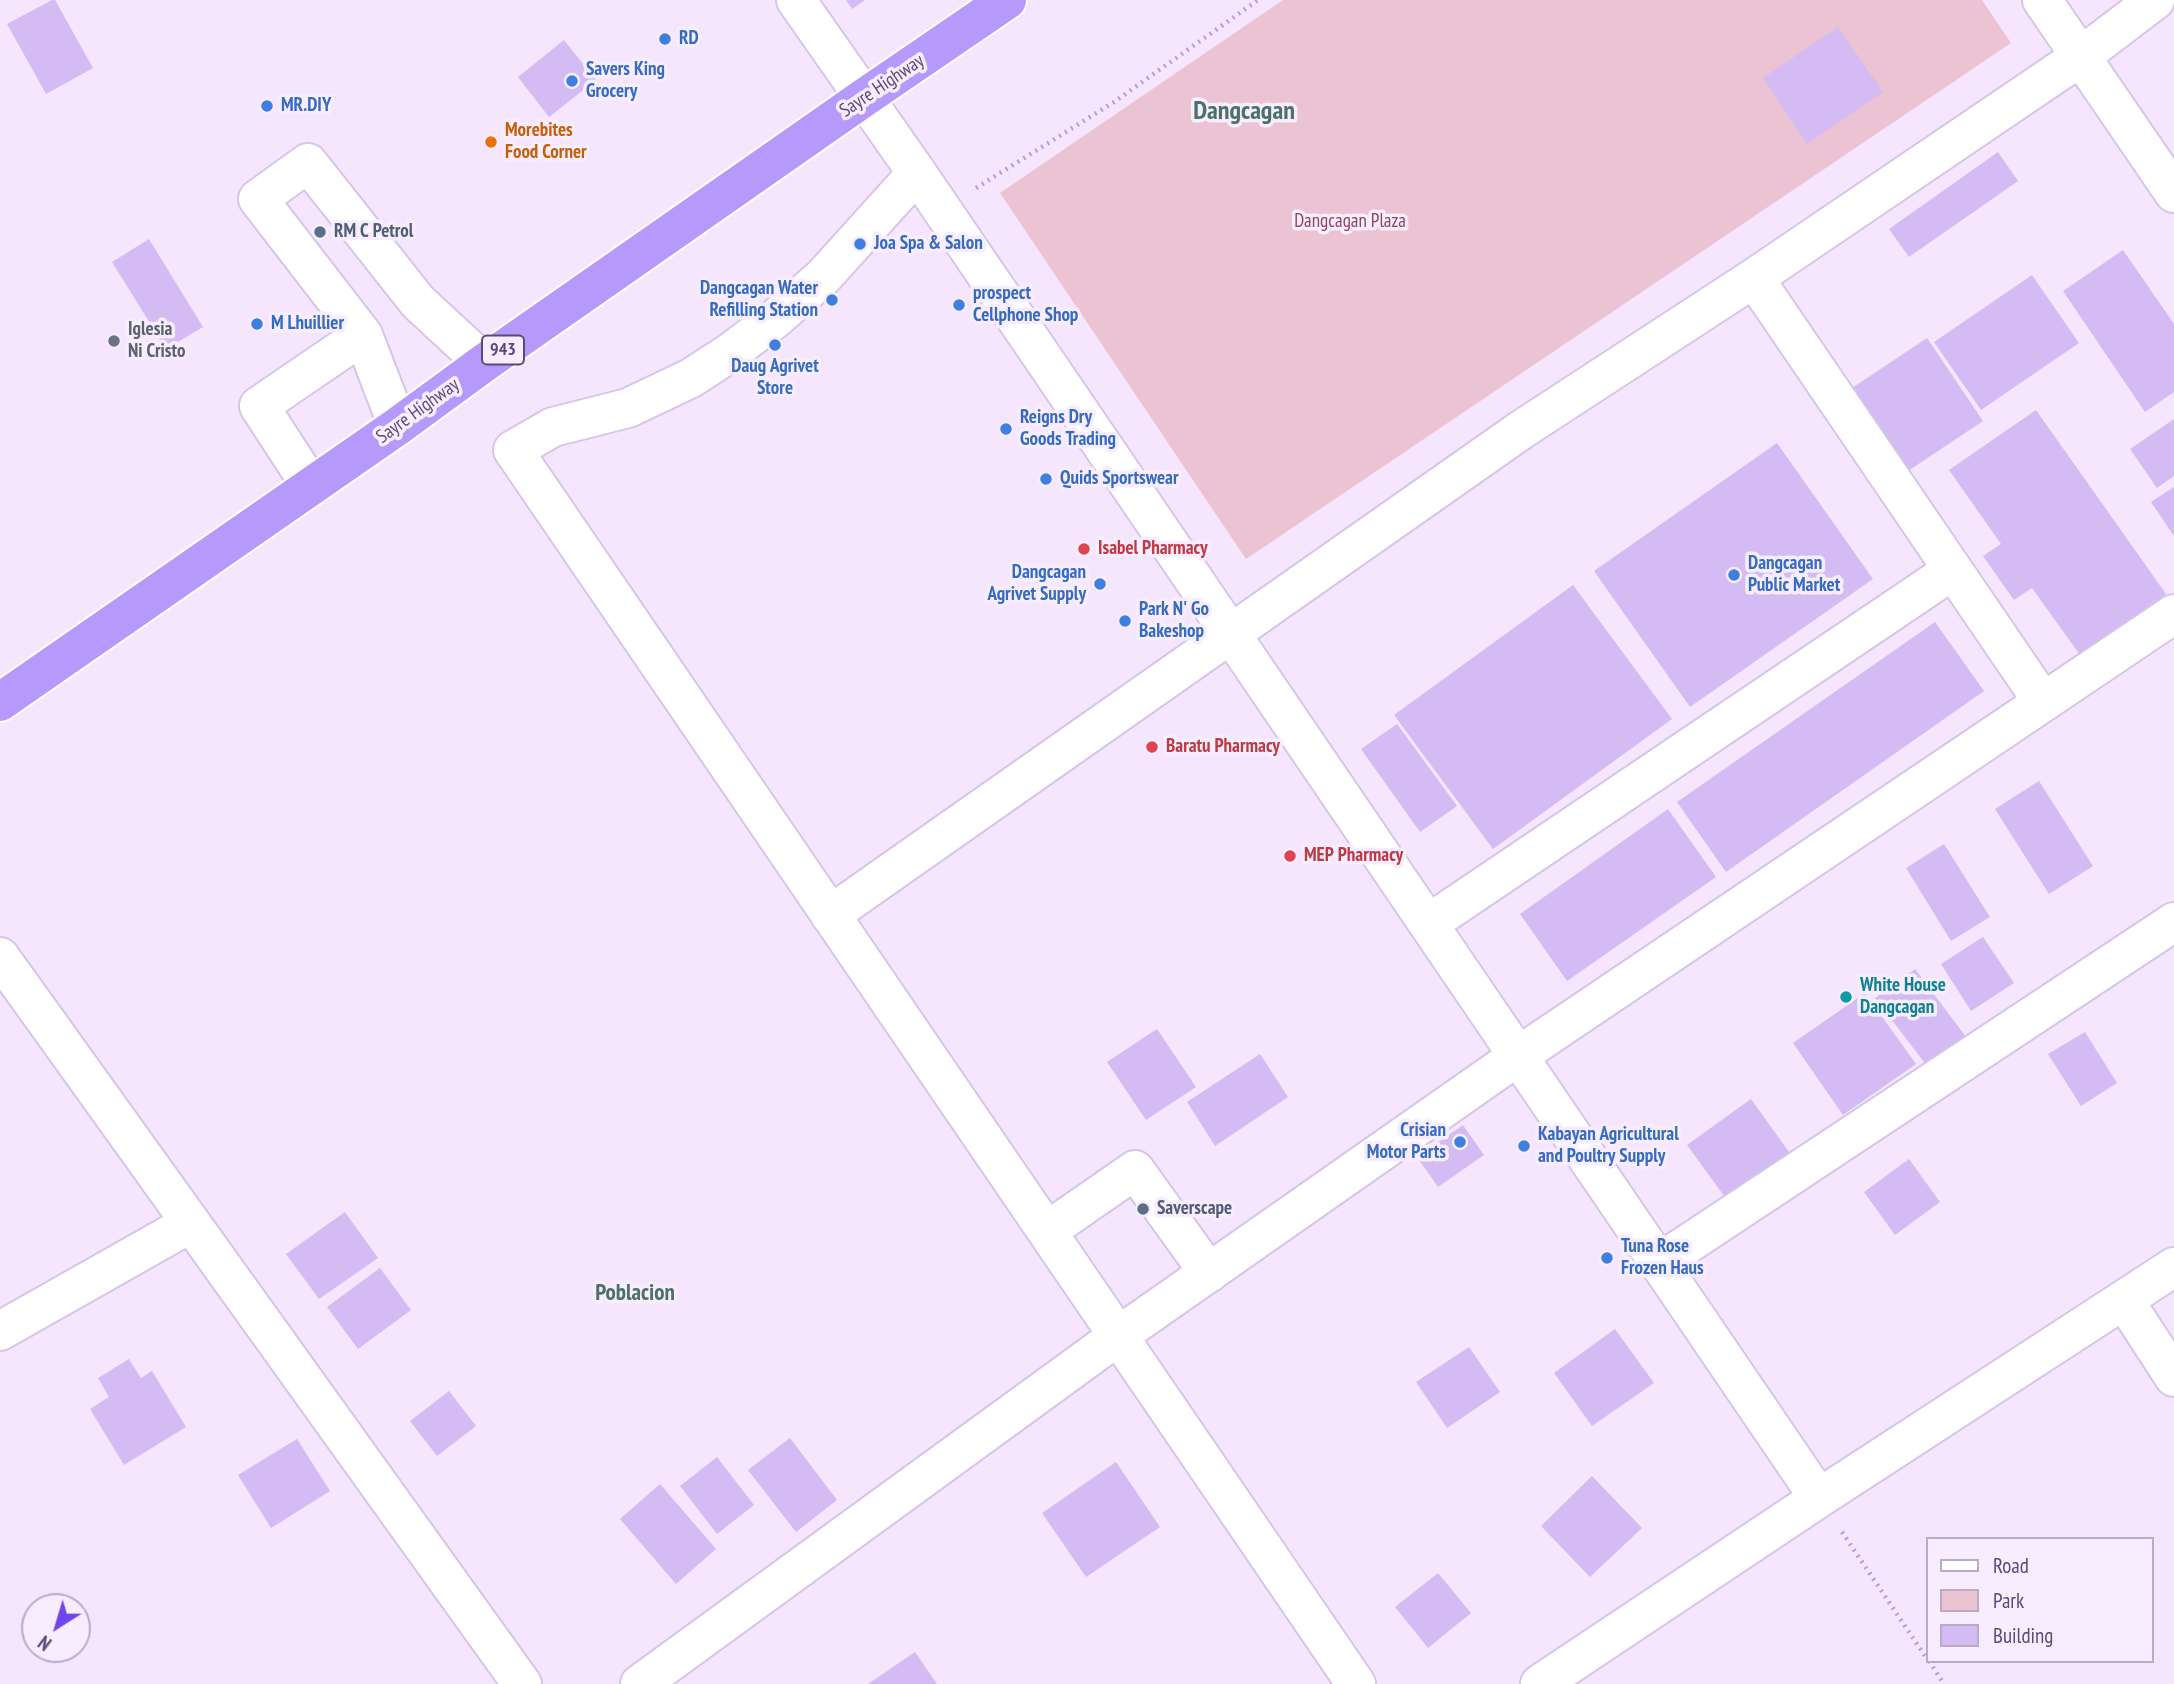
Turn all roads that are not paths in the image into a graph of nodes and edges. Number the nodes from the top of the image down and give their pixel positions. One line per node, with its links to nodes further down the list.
1 (796, 0): 6 (street)
2 (1007, 0): 6 (highway, Sayre Highway / 943)
3 (2042, 0): 5 (street)
4 (2155, 0): 5 (street)
5 (2080, 57): 8 (street); 9 (street)
6 (865, 97): 7 (street); 11 (highway, Sayre Highway / 943)
7 (917, 173): 16 (street); 19 (street)
8 (2174, 193)
9 (1754, 278): 14 (street); 16 (street)
10 (363, 335): 11 (street); 12 (street); 13 (street)
11 (484, 363): 12 (highway, Sayre Highway / 943)
12 (398, 426): 13 (highway, Sayre Highway / 943)
13 (311, 486): 17 (highway, Sayre Highway / 943)
14 (1952, 570): 18 (street); 21 (street)
15 (2174, 614): 18 (street)
16 (1231, 634): 19 (street); 21 (street)
17 (0, 702)
18 (2043, 702): 23 (street)
19 (830, 915): 25 (street)
20 (2174, 922): 26 (street)
21 (1428, 925): 23 (street)
22 (5, 974): 24 (street)
23 (1518, 1056): 26 (street); 28 (street)
24 (191, 1223): 30 (street); 34 (street)
25 (1047, 1231): 28 (street); 31 (street)
26 (1659, 1263): 33 (street)
27 (2174, 1267): 29 (street)
28 (1209, 1273): 31 (street)
29 (2124, 1300): 32 (street); 33 (street)
30 (0, 1331)
31 (1118, 1336): 35 (street); 36 (street)
32 (2174, 1377)
33 (1819, 1498): 37 (street)
34 (522, 1684)
35 (640, 1684)
36 (1356, 1684)
37 (1540, 1684)

